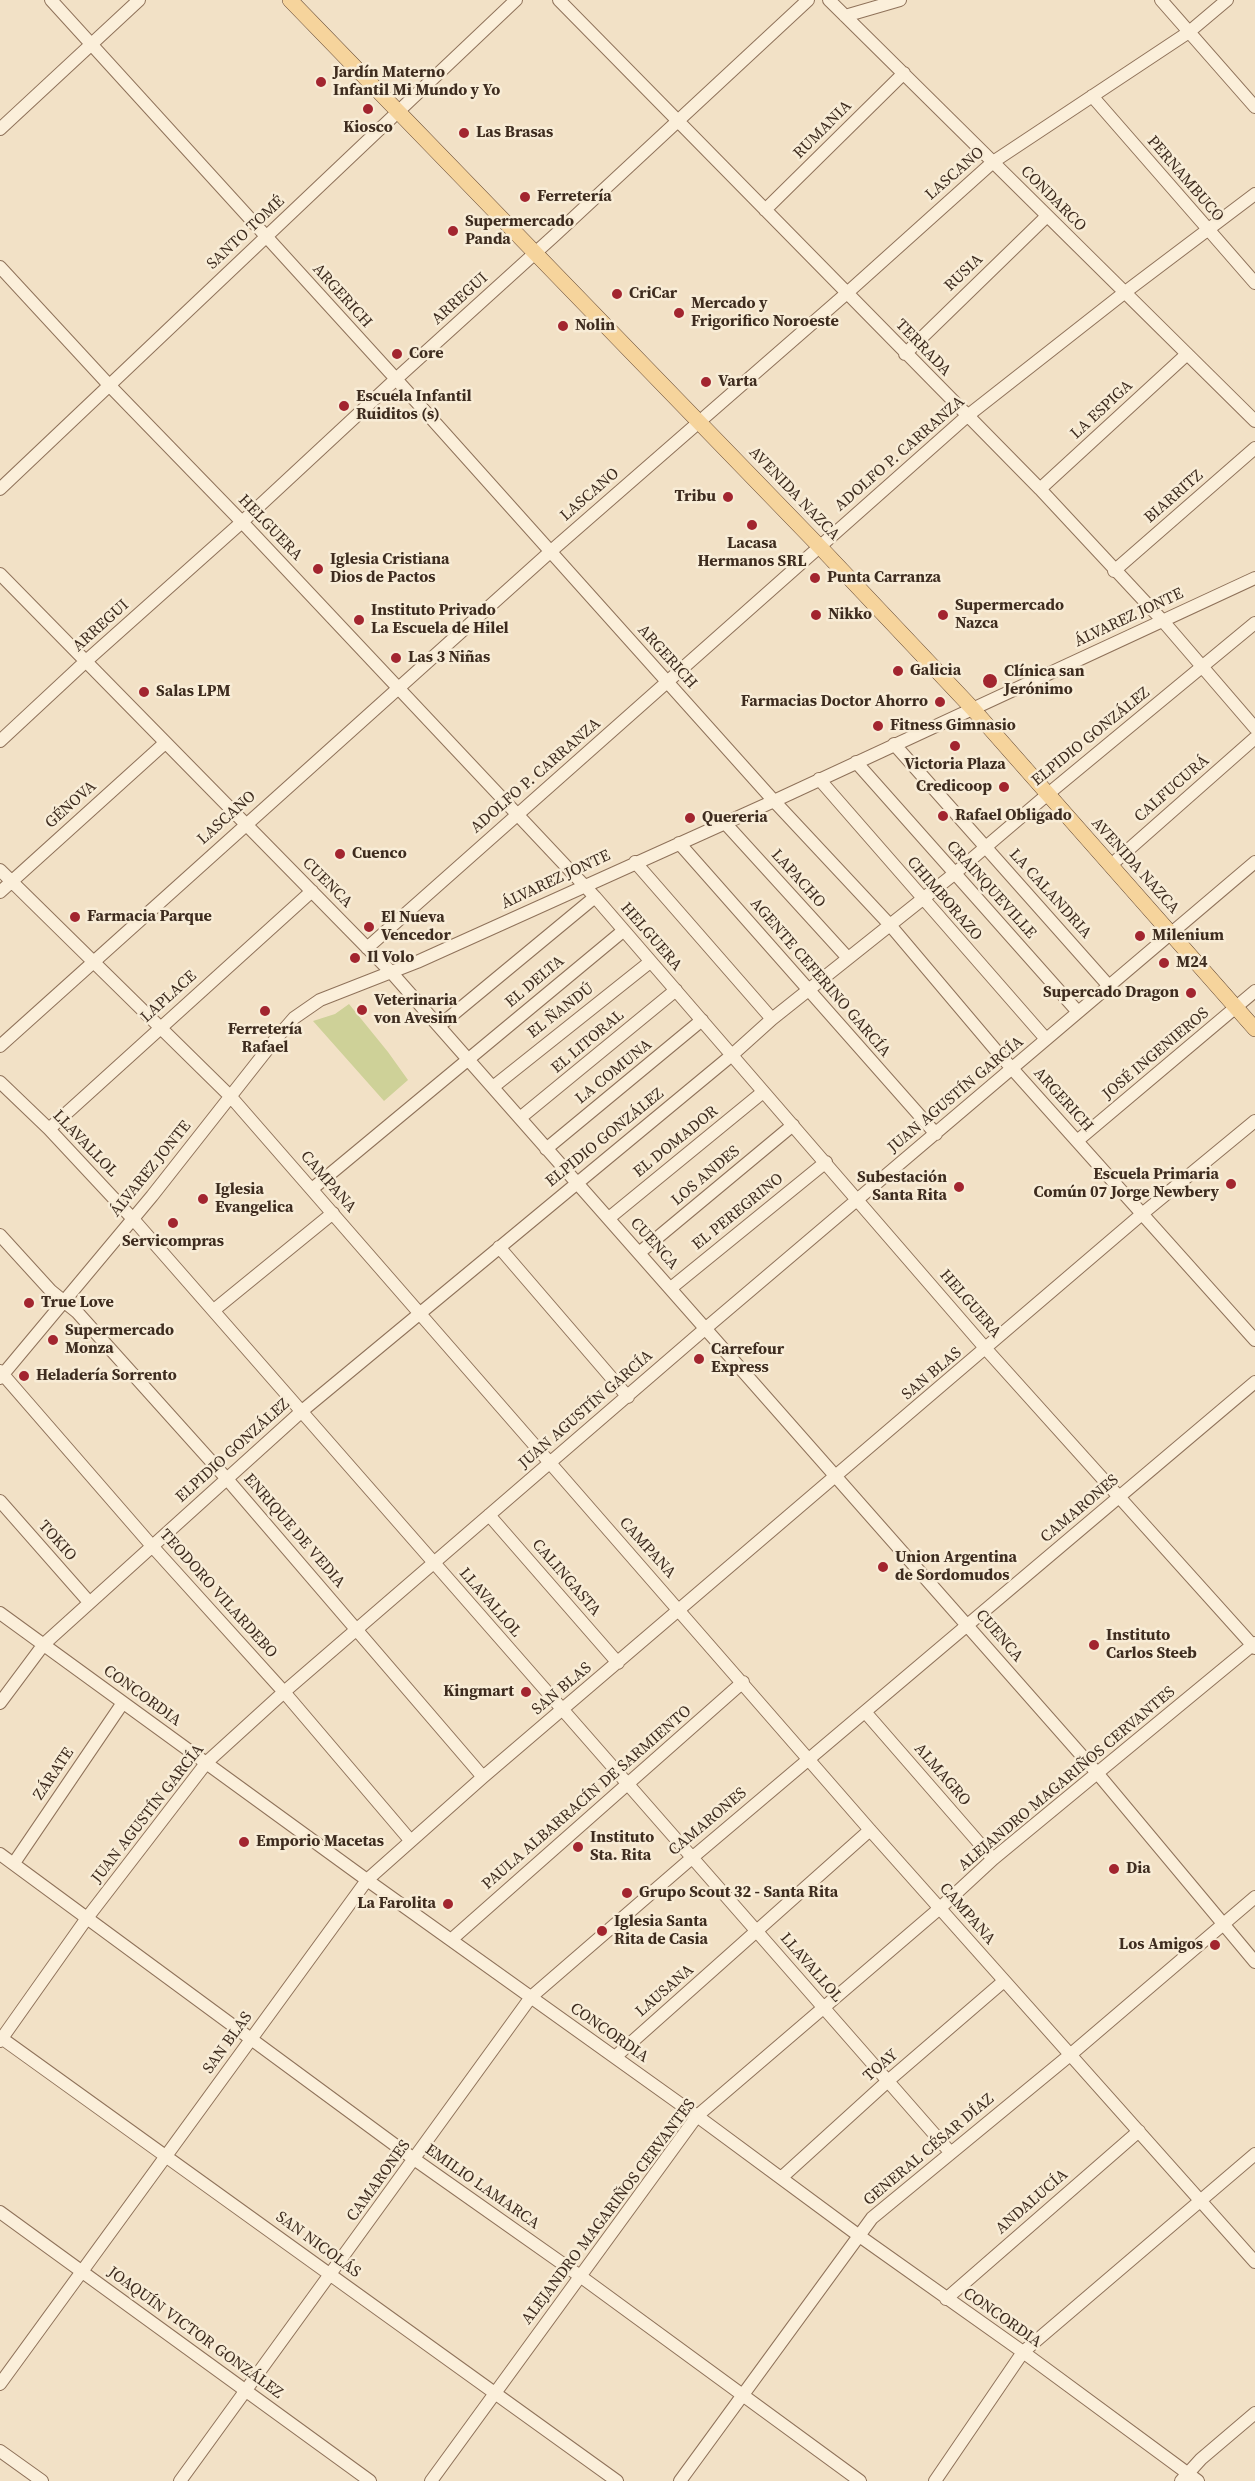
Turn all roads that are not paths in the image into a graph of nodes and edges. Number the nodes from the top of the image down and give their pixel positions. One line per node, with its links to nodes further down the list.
1 (51, 0): 13 (street, ARGERICH)
2 (139, 0): 13 (street)
3 (290, 0): 17 (main road, AVENIDA NAZCA)
4 (516, 0): 17 (street, SANTO TOMÉ)
5 (559, 0): 18 (street, TERRADA)
6 (808, 0): 18 (street, ARREGUI)
7 (829, 0): 11 (street, CONDARCO)
8 (900, 0): 11 (street)
9 (1161, 0): 12 (street)
10 (1227, 0): 12 (street, LASCANO)
11 (844, 16): 14 (street, CONDARCO)
12 (1189, 32): 15 (street, LASCANO); 16 (street)
13 (92, 45): 19 (street); 25 (street, ARGERICH)
14 (904, 73): 20 (street, CONDARCO); 22 (street, RUMANIA)
15 (1092, 96): 20 (street, LASCANO); 24 (street, PERNAMBUCO)
16 (1255, 107)
17 (398, 110): 25 (street, SANTO TOMÉ); 26 (main road, AVENIDA NAZCA)
18 (679, 121): 22 (street, TERRADA); 26 (street, ARREGUI)
19 (0, 129)
20 (993, 162): 23 (street, CONDARCO); 29 (street, LASCANO)
21 (1255, 194): 24 (street, ADOLFO P. CARRANZA)
22 (765, 210): 29 (street, TERRADA)
23 (1047, 216): 30 (street, CONDARCO); 31 (street, RUSIA)
24 (1209, 231): 28 (street, PERNAMBUCO); 30 (street, ADOLFO P. CARRANZA)
25 (267, 237): 33 (street, ARGERICH); 34 (street, SANTO TOMÉ)
26 (536, 253): 33 (street, ARREGUI); 37 (main road, AVENIDA NAZCA)
27 (0, 267): 34 (street, HELGUERA)
28 (1255, 283)
29 (847, 293): 31 (street, TERRADA); 37 (street, LASCANO)
30 (1124, 293): 32 (street, CONDARCO); 35 (street, ADOLFO P. CARRANZA)
31 (905, 354): 35 (street, TERRADA)
32 (1186, 355): 36 (street, CONDARCO); 40 (street, LA ESPIGA)
33 (396, 379): 41 (street, ARREGUI); 43 (street, ARGERICH)
34 (109, 385): 39 (street, SANTO TOMÉ); 41 (street, HELGUERA)
35 (966, 417): 40 (street, TERRADA); 42 (street, ADOLFO P. CARRANZA)
36 (1255, 421)
37 (699, 422): 42 (main road, AVENIDA NAZCA); 43 (street, LASCANO)
38 (1255, 448): 44 (street, BIARRITZ)
39 (0, 489)
40 (1040, 489): 44 (street, TERRADA)
41 (242, 522): 49 (street, ARREGUI); 52 (street, HELGUERA)
42 (820, 547): 51 (street, ADOLFO P. CARRANZA); 53 (main road, AVENIDA NAZCA)
43 (550, 552): 51 (street, ARGERICH); 52 (street, LASCANO)
44 (1114, 571): 47 (street, TERRADA)
45 (0, 574): 49 (street, CUENCA)
46 (1255, 578): 47 (street, ÁLVAREZ JONTE)
47 (1162, 620): 50 (street, TERRADA); 53 (street, ÁLVAREZ JONTE)
48 (1255, 623): 50 (street, ELPIDIO GONZÁLEZ)
49 (85, 662): 56 (street, ARREGUI); 57 (street, CUENCA)
50 (1202, 668): 54 (street, TERRADA); 61 (street, ELPIDIO GONZÁLEZ)
51 (668, 681): 62 (street, ARGERICH); 63 (street, ADOLFO P. CARRANZA)
52 (398, 688): 63 (street, HELGUERA); 65 (street, LASCANO)
53 (972, 708): 58 (street, ÁLVAREZ JONTE); 61 (main road, AVENIDA NAZCA)
54 (1255, 728)
55 (1255, 738): 70 (street, CALFUCURÁ)
56 (0, 741)
57 (165, 743): 65 (street, CUENCA); 73 (street, GÉNOVA)
58 (894, 744): 59 (street, ÁLVAREZ JONTE); 67 (street, LA CALANDRIA)
59 (855, 762): 60 (street, ÁLVAREZ JONTE); 72 (street, CRAINQUEVILLE)
60 (819, 779): 62 (street, ÁLVAREZ JONTE); 78 (street, CHIMBORAZO)
61 (1047, 794): 67 (street, ELPIDIO GONZÁLEZ); 70 (main road, AVENIDA NAZCA)
62 (774, 801): 64 (street, ÁLVAREZ JONTE); 79 (street, ARGERICH)
63 (516, 815): 74 (street, HELGUERA); 82 (street, ADOLFO P. CARRANZA)
64 (725, 823): 66 (street, ÁLVAREZ JONTE); 83 (street, LAPACHO)
65 (245, 825): 75 (street, CUENCA); 84 (street, LASCANO)
66 (679, 843): 68 (street, ÁLVAREZ JONTE); 89 (street, AGENTE CEFERINO GARCÍA)
67 (986, 847): 72 (street, ELPIDIO GONZÁLEZ); 87 (street, LA CALANDRIA)
68 (635, 862): 74 (street, ÁLVAREZ JONTE); 93 (street)
69 (1255, 862): 81 (street, JUAN AGUSTÍN GARCÍA)
70 (1111, 865): 81 (main road, AVENIDA NAZCA)
71 (0, 870): 73 (street, CAMPANA)
72 (954, 874): 78 (street, ELPIDIO GONZÁLEZ); 92 (street, CRAINQUEVILLE)
73 (12, 882): 76 (street, GÉNOVA); 84 (street, CAMPANA)
74 (584, 885): 77 (street, HELGUERA); 86 (street, ÁLVAREZ JONTE)
75 (312, 891): 82 (street, CUENCA); 96 (street, LAPLACE)
76 (0, 892)
77 (595, 897): 80 (street, HELGUERA); 95 (street)
78 (922, 898): 79 (street, ELPIDIO GONZÁLEZ); 98 (street, CHIMBORAZO)
79 (890, 925): 83 (street, ELPIDIO GONZÁLEZ); 102 (street, ARGERICH)
80 (623, 931): 85 (street, HELGUERA); 101 (street, EL DELTA)
81 (1172, 934): 87 (street, JUAN AGUSTÍN GARCÍA); 91 (main road, AVENIDA NAZCA)
82 (367, 948): 86 (street, CUENCA)
83 (847, 957): 89 (street, ELPIDIO GONZÁLEZ)
84 (93, 961): 96 (street, CAMPANA); 99 (street, LASCANO)
85 (650, 962): 88 (street, HELGUERA); 104 (street, EL ÑANDÚ)
86 (391, 972): 95 (street, CUENCA); 106 (street, ÁLVAREZ JONTE)
87 (1108, 985): 92 (street, JUAN AGUSTÍN GARCÍA)
88 (676, 990): 94 (street, HELGUERA); 107 (street, EL LITORAL)
89 (808, 991): 93 (street, ELPIDIO GONZÁLEZ); 111 (street, AGENTE CEFERINO GARCÍA)
90 (1255, 991): 91 (street, JOSÉ INGENIEROS)
91 (1236, 1008): 97 (main road, AVENIDA NAZCA); 112 (street, JOSÉ INGENIEROS)
92 (1078, 1012): 98 (street, JUAN AGUSTÍN GARCÍA)
93 (772, 1019): 100 (street, ELPIDIO GONZÁLEZ)
94 (702, 1020): 100 (street, HELGUERA); 113 (street, LA COMUNA)
95 (439, 1026): 101 (street, CUENCA)
96 (159, 1027): 106 (street, CAMPANA); 110 (street, LAPLACE)
97 (1255, 1029)
98 (1046, 1040): 102 (street, JUAN AGUSTÍN GARCÍA)
99 (0, 1046)
100 (732, 1055): 105 (street, HELGUERA); 115 (street, ELPIDIO GONZÁLEZ)
101 (468, 1059): 104 (street, CUENCA); 116 (street, EL DELTA)
102 (1012, 1068): 111 (street, JUAN AGUSTÍN GARCÍA); 112 (street, ARGERICH)
103 (0, 1082): 110 (street, LLAVALLOL)
104 (493, 1087): 107 (street, CUENCA)
105 (763, 1092): 109 (street, HELGUERA); 120 (street, EL DOMADOR)
106 (231, 1097): 116 (street, CAMPANA); 121 (street, ÁLVAREZ JONTE)
107 (520, 1118): 113 (street, CUENCA)
108 (1255, 1121): 119 (street, SAN BLAS)
109 (793, 1125): 114 (street, HELGUERA); 124 (street, LOS ANDES)
110 (49, 1129): 121 (street, LLAVALLOL)
111 (936, 1134): 117 (street, JUAN AGUSTÍN GARCÍA)
112 (1077, 1141): 119 (street, ARGERICH)
113 (546, 1149): 115 (street, CUENCA)
114 (826, 1162): 117 (street, HELGUERA); 125 (street, EL PEREGRINO)
115 (576, 1183): 120 (street, CUENCA); 123 (street, ELPIDIO GONZÁLEZ)
116 (312, 1189): 118 (street, CAMPANA)
117 (858, 1198): 129 (street, JUAN AGUSTÍN GARCÍA); 131 (street, HELGUERA)
118 (333, 1213): 127 (street); 128 (street, CAMPANA)
119 (1142, 1214): 130 (street, ARGERICH); 131 (street, SAN BLAS)
120 (609, 1218): 124 (street, CUENCA)
121 (133, 1219): 126 (street, ÁLVAREZ JONTE); 127 (street, LLAVALLOL)
122 (0, 1235): 126 (street, ENRIQUE DE VEDIA)
123 (499, 1247): 128 (street, ELPIDIO GONZÁLEZ); 134 (street)
124 (639, 1253): 125 (street, CUENCA)
125 (671, 1288): 129 (street, CUENCA)
126 (63, 1301): 132 (street, ÁLVAREZ JONTE); 138 (street, ENRIQUE DE VEDIA)
127 (214, 1310): 135 (street, LLAVALLOL)
128 (420, 1314): 135 (street, ELPIDIO GONZÁLEZ); 136 (street, CAMPANA)
129 (706, 1328): 134 (street, JUAN AGUSTÍN GARCÍA); 137 (street, CUENCA)
130 (1255, 1340)
131 (986, 1349): 137 (street, SAN BLAS); 139 (street, HELGUERA)
132 (1, 1375): 142 (street, TEODORO VILARDEBO)
133 (1255, 1382): 139 (street, CAMARONES)
134 (628, 1397): 136 (street, JUAN AGUSTÍN GARCÍA)
135 (302, 1412): 138 (street, ELPIDIO GONZÁLEZ); 143 (street, LLAVALLOL)
136 (549, 1463): 141 (street, JUAN AGUSTÍN GARCÍA); 145 (street, CAMPANA)
137 (837, 1476): 145 (street, SAN BLAS); 147 (street, CUENCA)
138 (228, 1479): 142 (street, ELPIDIO GONZÁLEZ); 148 (street, ENRIQUE DE VEDIA)
139 (1121, 1497): 147 (street, CAMARONES); 150 (street, HELGUERA)
140 (0, 1502): 144 (street, TOKIO)
141 (489, 1515): 143 (street, JUAN AGUSTÍN GARCÍA); 151 (street, CALINGASTA)
142 (152, 1546): 144 (street, ELPIDIO GONZÁLEZ); 153 (street, TEODORO VILARDEBO)
143 (433, 1563): 148 (street, JUAN AGUSTÍN GARCÍA); 156 (street, LLAVALLOL)
144 (89, 1602): 149 (street, ELPIDIO GONZÁLEZ)
145 (679, 1609): 151 (street, SAN BLAS); 152 (street, CAMPANA)
146 (0, 1613): 149 (street, CONCORDIA)
147 (967, 1625): 157 (street, CAMARONES); 160 (street, CUENCA)
148 (357, 1628): 153 (street, JUAN AGUSTÍN GARCÍA); 161 (street, ENRIQUE DE VEDIA)
149 (44, 1644): 154 (street, ELPIDIO GONZÁLEZ); 155 (street, CONCORDIA)
150 (1254, 1645): 160 (street, ALEJANDRO MAGARIÑOS CERVANTES)
151 (618, 1663): 156 (street, SAN BLAS)
152 (743, 1682): 158 (street, CAMPANA); 162 (street, PAULA ALBARRACÍN DE SARMIENTO)
153 (284, 1692): 159 (street, JUAN AGUSTÍN GARCÍA); 164 (street, TEODORO VILARDEBO)
154 (0, 1703)
155 (122, 1704): 159 (street, CONCORDIA); 168 (street, ZÁRATE)
156 (563, 1710): 161 (street, SAN BLAS); 162 (street, LLAVALLOL)
157 (866, 1713): 158 (street, CAMARONES); 167 (street, ALMAGRO)
158 (810, 1759): 163 (street, CAMPANA); 166 (street, CAMARONES)
159 (207, 1762): 169 (street, CONCORDIA); 172 (street, JUAN AGUSTÍN GARCÍA)
160 (1098, 1774): 167 (street, ALEJANDRO MAGARIÑOS CERVANTES); 173 (street, CUENCA)
161 (483, 1777): 164 (street, SAN BLAS)
162 (627, 1785): 166 (street, LLAVALLOL); 175 (street, PAULA ALBARRACÍN DE SARMIENTO)
163 (870, 1830): 171 (street, CAMPANA); 174 (street, LAUSANA)
164 (410, 1840): 169 (street, SAN BLAS)
165 (0, 1854): 168 (street, EMILIO LAMARCA)
166 (693, 1857): 174 (street, LLAVALLOL); 178 (street, CAMARONES)
167 (993, 1859): 171 (street, ALEJANDRO MAGARIÑOS CERVANTES)
168 (14, 1863): 172 (street, EMILIO LAMARCA)
169 (367, 1880): 175 (street, CONCORDIA); 180 (street, SAN BLAS)
170 (1255, 1897): 173 (street, GENERAL CÉSAR DÍAZ)
171 (940, 1908): 177 (street, CAMPANA); 179 (street, ALEJANDRO MAGARIÑOS CERVANTES)
172 (87, 1918): 180 (street, EMILIO LAMARCA); 181 (street, JUAN AGUSTÍN GARCÍA)
173 (1222, 1924): 176 (street, CUENCA); 182 (street, GENERAL CÉSAR DÍAZ)
174 (758, 1932): 179 (street, LLAVALLOL); 183 (street, LAUSANA)
175 (452, 1939): 178 (street, CONCORDIA)
176 (1255, 1962)
177 (1004, 1981): 182 (street, CAMPANA); 184 (street, TOAY)
178 (531, 1997): 183 (street, CONCORDIA); 190 (street, CAMARONES)
179 (823, 2007): 184 (street, LLAVALLOL); 185 (street, ALEJANDRO MAGARIÑOS CERVANTES)
180 (251, 2038): 189 (street, SAN BLAS); 190 (street, EMILIO LAMARCA)
181 (1, 2039): 189 (street, SAN NICOLÁS)
182 (1070, 2055): 186 (street, CAMPANA); 187 (street, GENERAL CÉSAR DÍAZ)
183 (615, 2057): 185 (street, CONCORDIA)
184 (889, 2080): 187 (street, LLAVALLOL); 191 (street, TOAY)
185 (698, 2116): 191 (street, CONCORDIA); 198 (street, ALEJANDRO MAGARIÑOS CERVANTES)
186 (1139, 2131): 192 (street, CAMPANA); 199 (street, ANDALUCÍA)
187 (950, 2152): 194 (street, GENERAL CÉSAR DÍAZ)
188 (1255, 2154): 192 (street)
189 (166, 2156): 196 (street, SAN BLAS); 197 (street, SAN NICOLÁS)
190 (414, 2159): 197 (street, CAMARONES); 198 (street, EMILIO LAMARCA)
191 (781, 2178): 194 (street, CONCORDIA)
192 (1201, 2200): 195 (street, CAMPANA); 200 (street)
193 (0, 2212): 196 (street, JOAQUÍN VICTOR GONZÁLEZ)
194 (858, 2235): 199 (street, CONCORDIA); 204 (street, GENERAL CÉSAR DÍAZ)
195 (1255, 2262)
196 (82, 2272): 201 (street, SAN BLAS); 202 (street, JOAQUÍN VICTOR GONZÁLEZ)
197 (331, 2275): 202 (street, CAMARONES); 203 (street, SAN NICOLÁS)
198 (580, 2276): 203 (street, ALEJANDRO MAGARIÑOS CERVANTES); 204 (street, EMILIO LAMARCA)
199 (946, 2299): 200 (street, CONCORDIA)
200 (1023, 2352): 207 (street, CONCORDIA); 215 (street)
201 (0, 2384)
202 (246, 2391): 209 (street, CAMARONES); 210 (street, JOAQUÍN VICTOR GONZÁLEZ)
203 (496, 2394): 211 (street, ALEJANDRO MAGARIÑOS CERVANTES); 212 (street, SAN NICOLÁS)
204 (744, 2396): 213 (street, GENERAL CÉSAR DÍAZ); 214 (street, EMILIO LAMARCA)
205 (1255, 2413): 207 (street)
206 (0, 2451): 208 (street)
207 (1184, 2477): 216 (street, CONCORDIA)
208 (42, 2481)
209 (180, 2481)
210 (370, 2481)
211 (431, 2481)
212 (617, 2481)
213 (680, 2481)
214 (860, 2481)
215 (935, 2481)
216 (1198, 2481)

